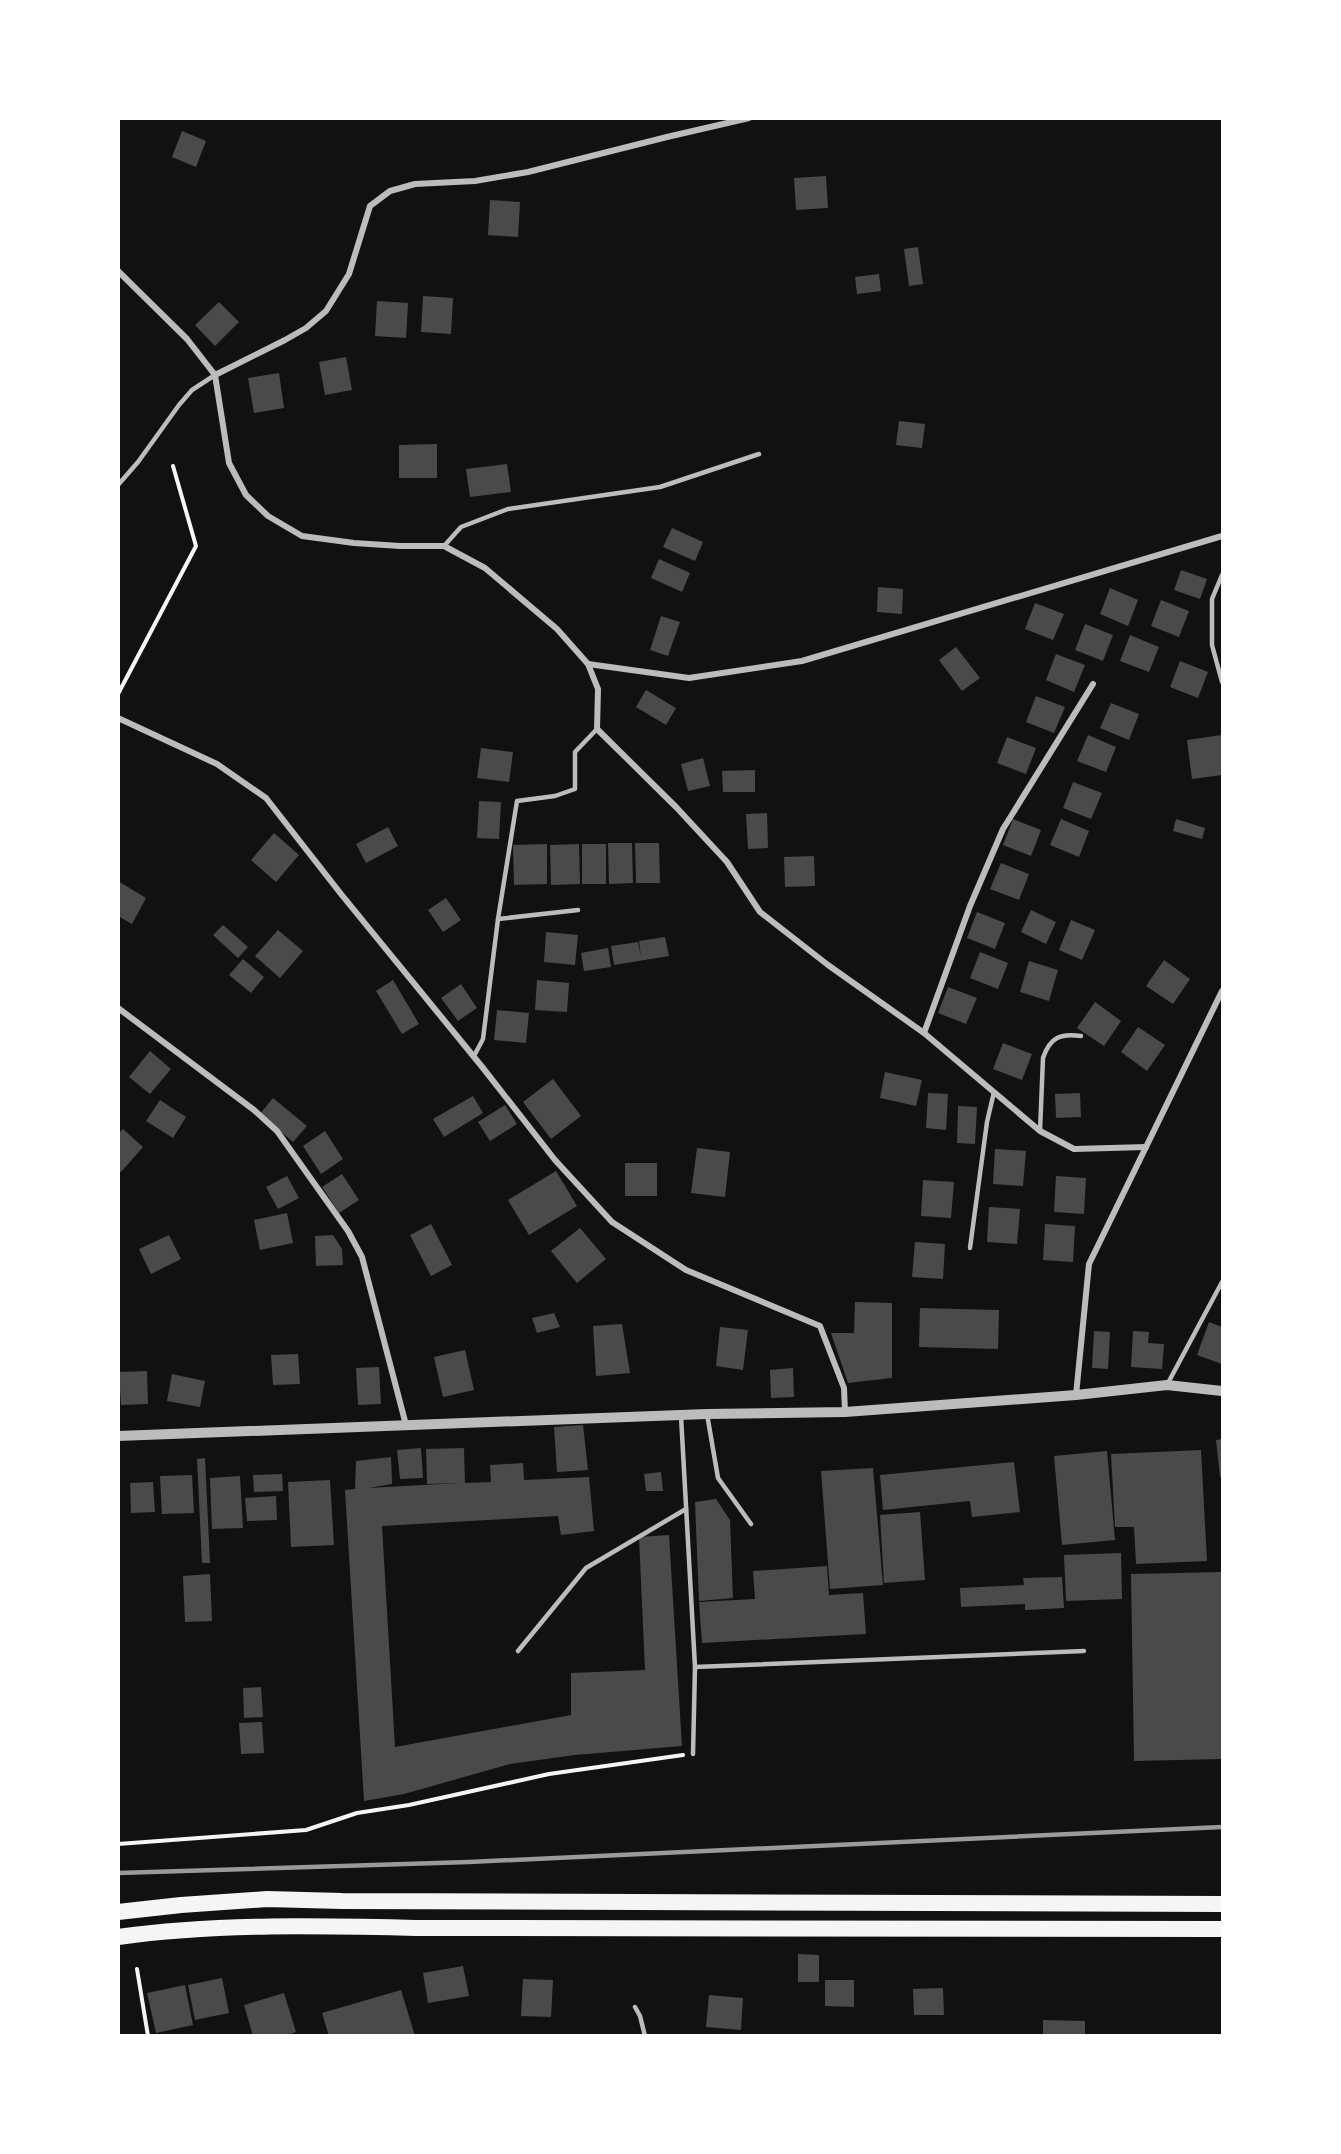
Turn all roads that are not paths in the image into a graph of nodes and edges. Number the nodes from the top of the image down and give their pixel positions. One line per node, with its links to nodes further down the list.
1 (749, 118): 3 (street)
2 (118, 271): 3 (street)
3 (216, 375): 5 (lane); 7 (street)
4 (759, 454): 7 (lane)
5 (118, 485)
6 (1222, 536): 9 (street)
7 (444, 546): 9 (street)
8 (1222, 575): 10 (lane)
9 (588, 664): 13 (street)
10 (1222, 682)
11 (1093, 684): 18 (street)
12 (118, 718): 20 (street)
13 (597, 729): 15 (lane); 18 (street)
14 (578, 910): 15 (lane)
15 (498, 919): 20 (lane)
16 (1222, 991): 23 (street)
17 (118, 1008): 32 (street)
18 (924, 1033): 21 (street)
19 (1081, 1036): 22 (lane)
20 (474, 1056): 29 (street)
21 (994, 1092): 22 (street); 24 (lane)
22 (1040, 1131): 23 (street)
23 (1146, 1147): 28 (street)
24 (970, 1248)
25 (1222, 1282): 26 (lane)
26 (1167, 1385): 27 (street); 28 (street)
27 (1222, 1390)
28 (1077, 1395): 29 (street)
29 (845, 1412): 30 (street)
30 (707, 1414): 31 (street); 35 (lane)
31 (681, 1416): 32 (street); 34 (lane)
32 (406, 1425): 33 (street)
33 (118, 1436)
34 (686, 1509): 36 (lane); 38 (lane)
35 (751, 1524)
36 (518, 1651)
37 (1084, 1651): 38 (lane)
38 (695, 1667): 39 (lane)
39 (693, 1754)
40 (1222, 1904): 41 (highway)
41 (118, 1912)
42 (1222, 1929): 43 (highway)
43 (118, 1937)
44 (635, 2007): 45 (lane)
45 (645, 2036)

